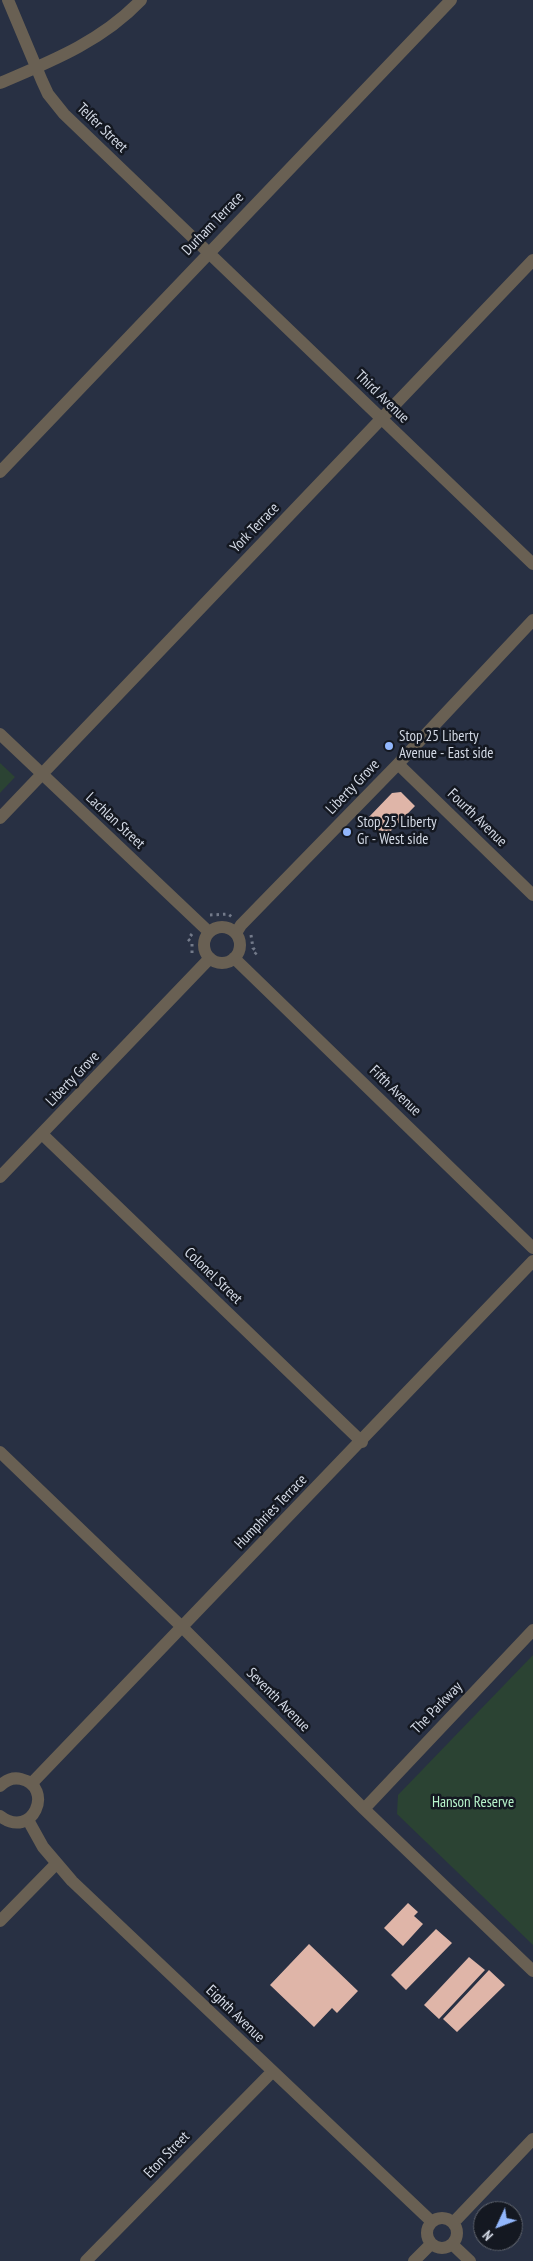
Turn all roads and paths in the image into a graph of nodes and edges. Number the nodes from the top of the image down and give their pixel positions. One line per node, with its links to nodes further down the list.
1 (8, 0): 4 (street, Telfer Street)
2 (141, 0): 4 (street)
3 (451, 0): 6 (street, Durham Terrace)
4 (35, 68): 5 (street); 6 (street, Telfer Street)
5 (0, 83)
6 (209, 253): 8 (street, Third Avenue); 9 (street, Durham Terrace)
7 (533, 260): 8 (street, York Terrace)
8 (382, 419): 10 (street, Third Avenue); 14 (street, York Terrace)
9 (0, 472)
10 (533, 564)
11 (533, 620): 13 (street, Liberty Grove)
12 (0, 734): 14 (street, Lachlan Street)
13 (398, 764): 16 (street, Fourth Avenue); 18 (street, Liberty Grove)
14 (42, 774): 15 (street, York Terrace); 17 (street, Lachlan Street)
15 (0, 818)
16 (533, 895)
17 (209, 932): 18 (street); 19 (street)
18 (236, 933): 20 (street)
19 (210, 958): 20 (street); 21 (street, Liberty Grove)
20 (234, 958): 23 (street, Fifth Avenue)
21 (42, 1134): 22 (street, Liberty Grove); 25 (street, Colonel Street)
22 (0, 1177)
23 (533, 1248)
24 (533, 1261): 25 (street, Humphries Terrace)
25 (362, 1442): 27 (street, Humphries Terrace)
26 (0, 1452): 27 (street, Seventh Avenue)
27 (182, 1627): 29 (street, Humphries Terrace); 31 (street, Seventh Avenue)
28 (533, 1630): 31 (street, The Parkway)
29 (31, 1784): 30 (street); 33 (street)
30 (0, 1786)
31 (364, 1808): 36 (street, Seventh Avenue)
32 (0, 1816): 33 (street)
33 (28, 1820): 34 (street, Eighth Avenue)
34 (56, 1864): 35 (street); 37 (street, Eighth Avenue)
35 (0, 1922)
36 (533, 1971)
37 (272, 2072): 39 (street, Eighth Avenue); 43 (street, Eton Street)
38 (533, 2139): 40 (street)
39 (432, 2222): 40 (street); 41 (street)
40 (454, 2222): 42 (street)
41 (431, 2244): 42 (street); 44 (street)
42 (453, 2245): 45 (street)
43 (86, 2261)
44 (414, 2261)
45 (470, 2261)

